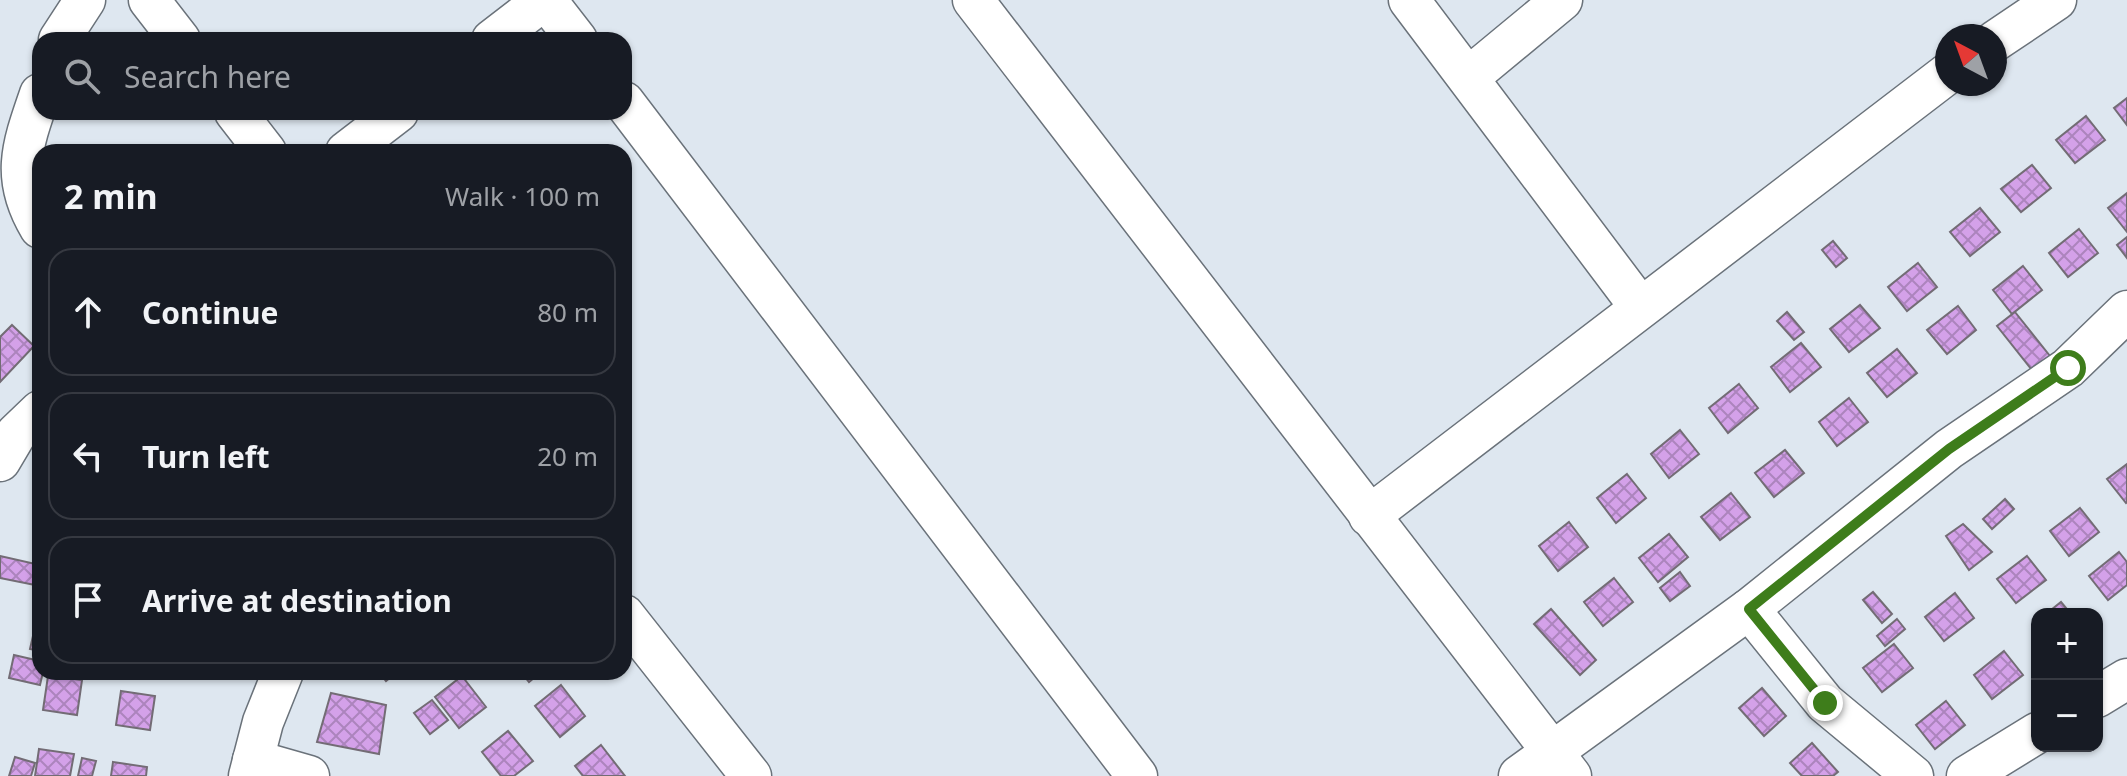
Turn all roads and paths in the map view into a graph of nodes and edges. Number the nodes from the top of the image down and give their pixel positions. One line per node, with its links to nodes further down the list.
1 (85, 0): 8 (street)
2 (149, 0): 9 (street)
3 (545, 0): 10 (street); 11 (street)
4 (973, 0): 26 (street)
5 (1409, 0): 13 (street)
6 (1562, 0): 13 (street)
7 (2056, 0): 12 (street)
8 (64, 32)
9 (174, 32)
10 (503, 32)
11 (571, 32)
12 (2007, 33)
13 (1469, 77): 22 (street)
14 (1935, 83): 22 (street)
15 (632, 113): 37 (street)
16 (32, 120): 21 (street)
17 (241, 120): 19 (street)
18 (388, 120): 20 (street)
19 (260, 144)
20 (356, 144)
21 (32, 214)
22 (1640, 307): 26 (street)
23 (2127, 311): 27 (street)
24 (32, 419): 25 (street)
25 (0, 461)
26 (1369, 516): 33 (street)
27 (1749, 609): 33 (street); 39 (street)
28 (632, 625): 36 (street)
29 (2127, 679): 31 (street)
30 (280, 680): 34 (street)
31 (2103, 693)
32 (2031, 737): 40 (street)
33 (1561, 765): 38 (street)
34 (251, 768): 35 (street)
35 (309, 776)
36 (751, 776)
37 (1137, 776)
38 (1519, 776)
39 (1913, 776)
40 (1967, 776)

